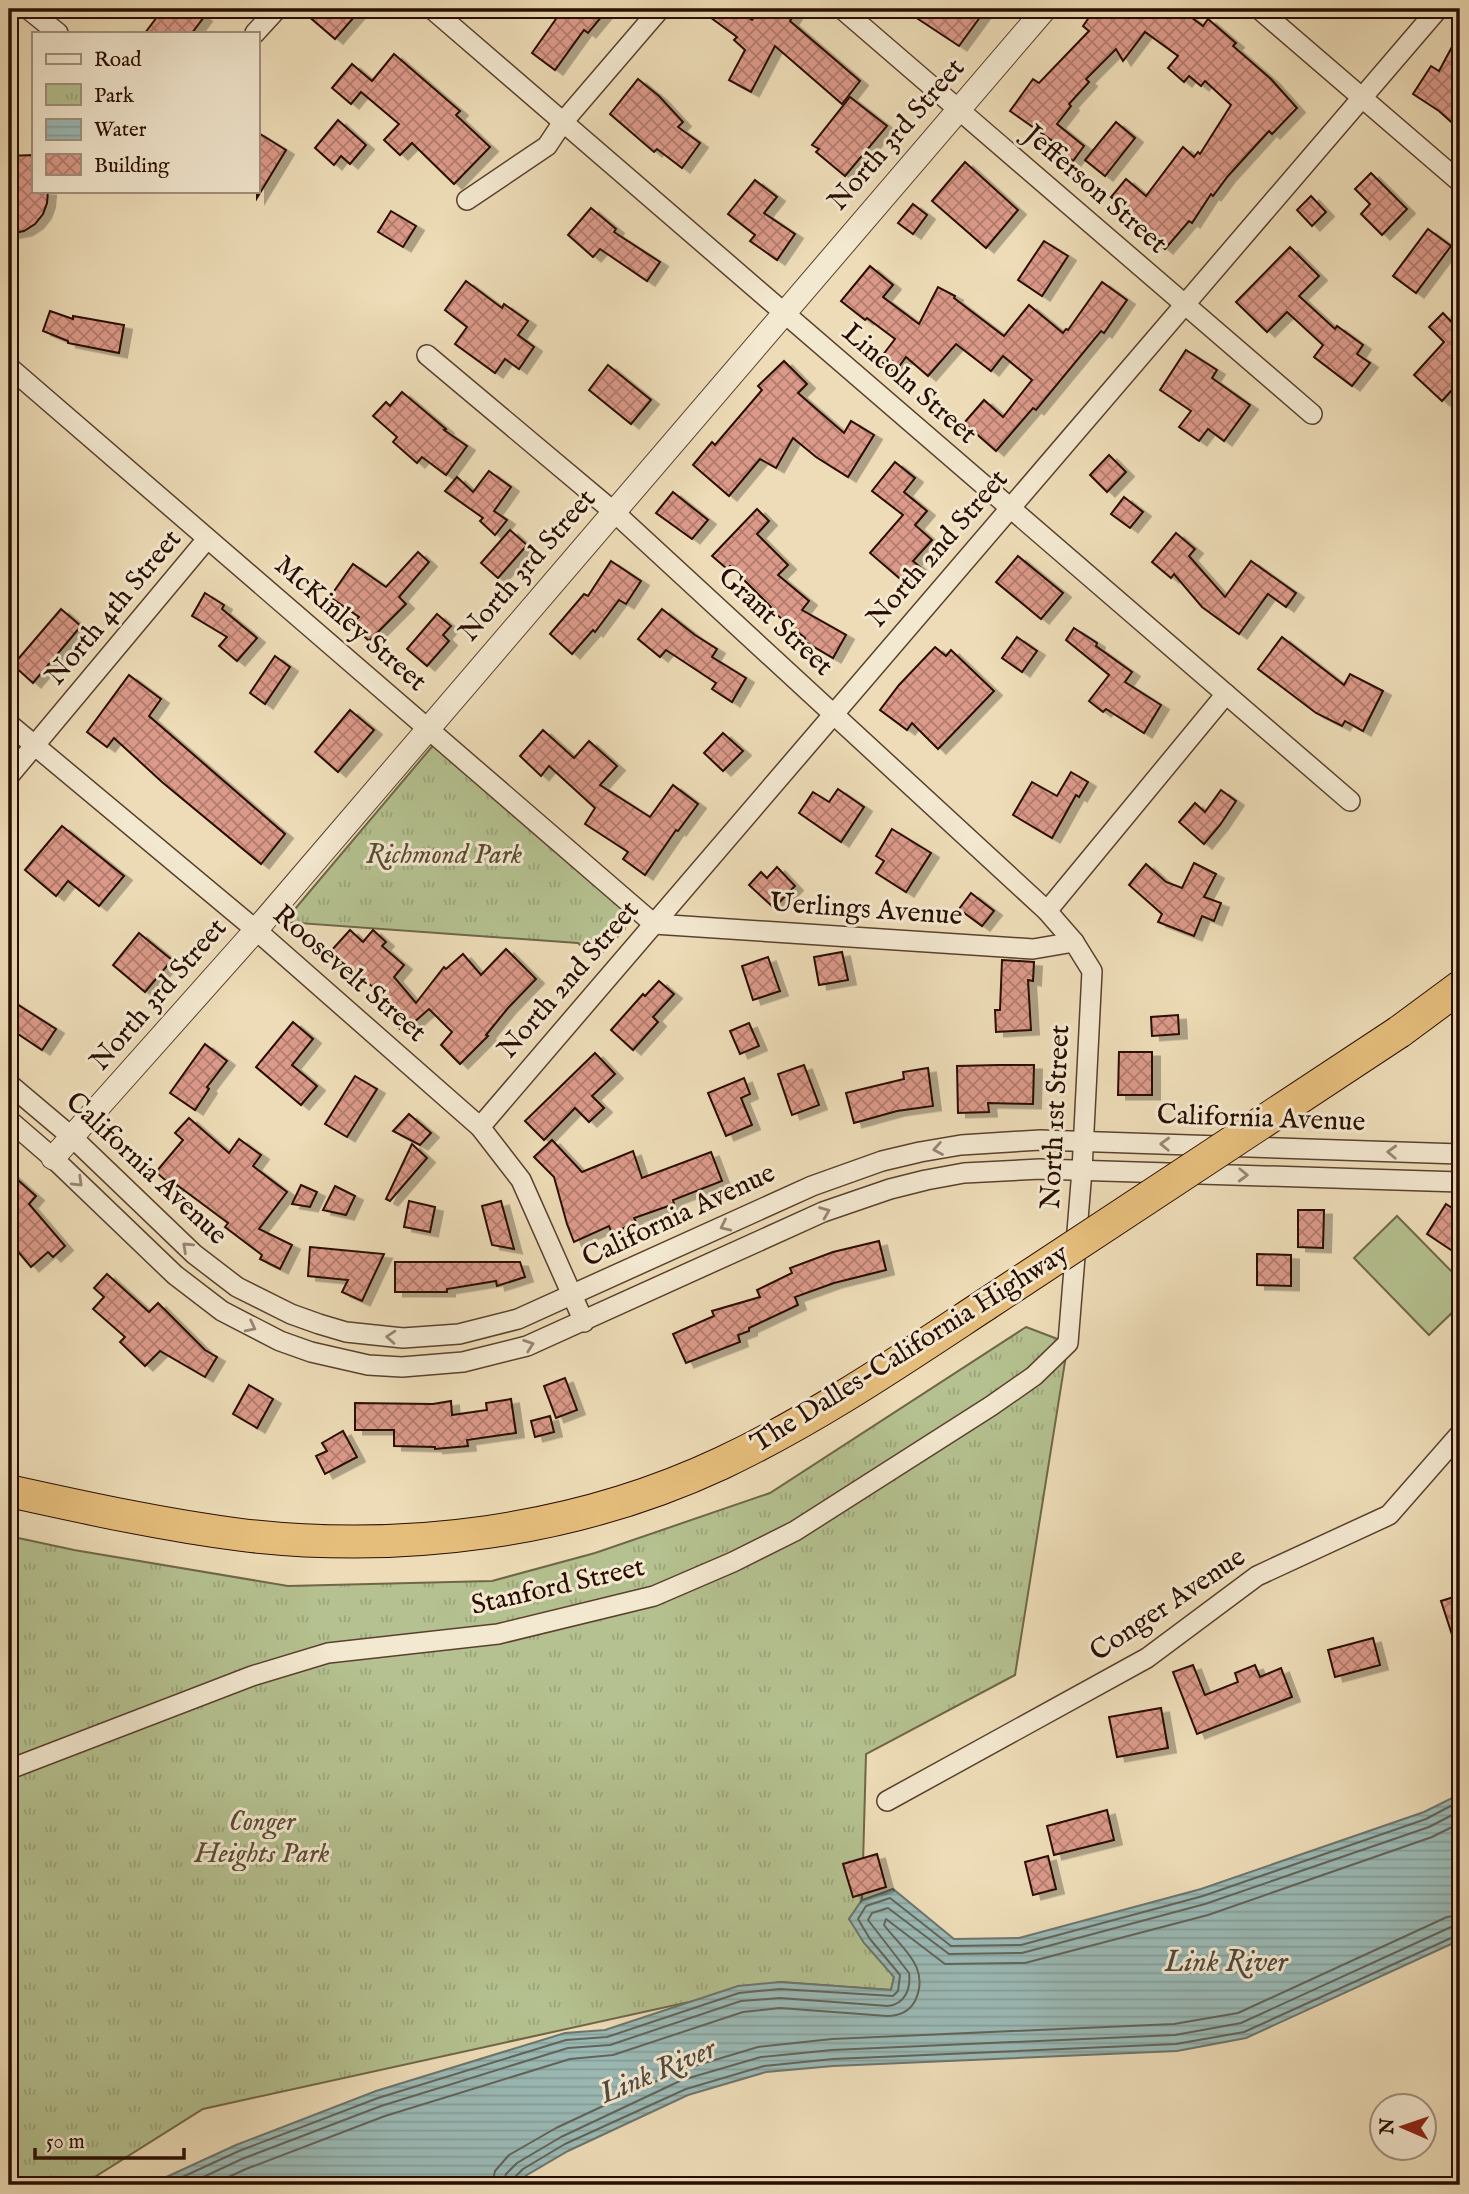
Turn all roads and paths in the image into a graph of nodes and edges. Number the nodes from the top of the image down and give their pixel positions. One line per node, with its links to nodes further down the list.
1 (28, 9): 9 (street)
2 (276, 9): 10 (street)
3 (432, 9): 13 (street, Lincoln Street)
4 (660, 9): 13 (street)
5 (842, 9): 12 (street, Jefferson Street)
6 (1045, 9): 12 (street, North 3rd Street)
7 (1259, 9): 11 (street)
8 (1438, 9): 11 (street, North 2nd Street)
9 (57, 32)
10 (256, 32)
11 (1362, 97): 14 (street); 16 (street, North 2nd Street)
12 (959, 109): 16 (street, Jefferson Street); 17 (street, North 3rd Street)
13 (563, 122): 15 (street); 17 (street, Lincoln Street)
14 (1460, 182)
15 (467, 200)
16 (1185, 304): 20 (street, Jefferson Street); 21 (street, North 2nd Street)
17 (784, 313): 21 (street, Lincoln Street); 22 (street, North 3rd Street)
18 (427, 355): 22 (street, Grant Street)
19 (9, 367): 23 (street, McKinley Street)
20 (1312, 414)
21 (1010, 508): 24 (street, Lincoln Street); 25 (street, North 2nd Street)
22 (614, 512): 25 (street, Grant Street); 27 (street, North 3rd Street)
23 (207, 539): 27 (street, McKinley Street); 28 (street, North 4th Street)
24 (1226, 694): 30 (street, Lincoln Street); 31 (street)
25 (833, 715): 31 (street, Grant Street); 32 (street, North 2nd Street)
26 (9, 724): 28 (street, Roosevelt Street)
27 (428, 729): 32 (street, McKinley Street); 33 (street, North 3rd Street)
28 (35, 747): 29 (street, North 4th Street); 33 (street, Roosevelt Street)
29 (9, 776)
30 (1350, 801)
31 (1046, 911): 34 (street, Grant Street)
32 (654, 924): 34 (street, Uerlings Avenue); 40 (street, North 2nd Street)
33 (256, 930): 40 (street, Roosevelt Street); 41 (street, North 3rd Street)
34 (1074, 942): 42 (street, North 1st Street)
35 (1460, 987): 37 (highway)
36 (1460, 993): 37 (highway, The Dalles-California Highway)
37 (1399, 1032): 51 (highway, The Dalles-California Highway, bridge)
38 (9, 1084): 41 (street, California Avenue)
39 (9, 1120): 44 (street, California Avenue)
40 (480, 1127): 47 (street, Roosevelt Street)
41 (73, 1138): 44 (street, North 3rd Street); 47 (street, California Avenue, one-way to 41)
42 (1083, 1141): 43 (street, California Avenue, one-way to 42); 45 (street, North 1st Street); 47 (street, California Avenue, one-way to 47)
43 (1460, 1154)
44 (53, 1158): 48 (street, California Avenue, one-way to 48)
45 (1082, 1170): 46 (street, California Avenue, one-way to 46); 48 (street, California Avenue, one-way to 45); 49 (street, North 1st Street)
46 (1460, 1182)
47 (572, 1296): 48 (street, Roosevelt Street)
48 (584, 1322)
49 (1068, 1343): 52 (street, Stanford Street)
50 (1460, 1434): 53 (street, Conger Avenue)
51 (9, 1491)
52 (10, 1769)
53 (887, 1801)

